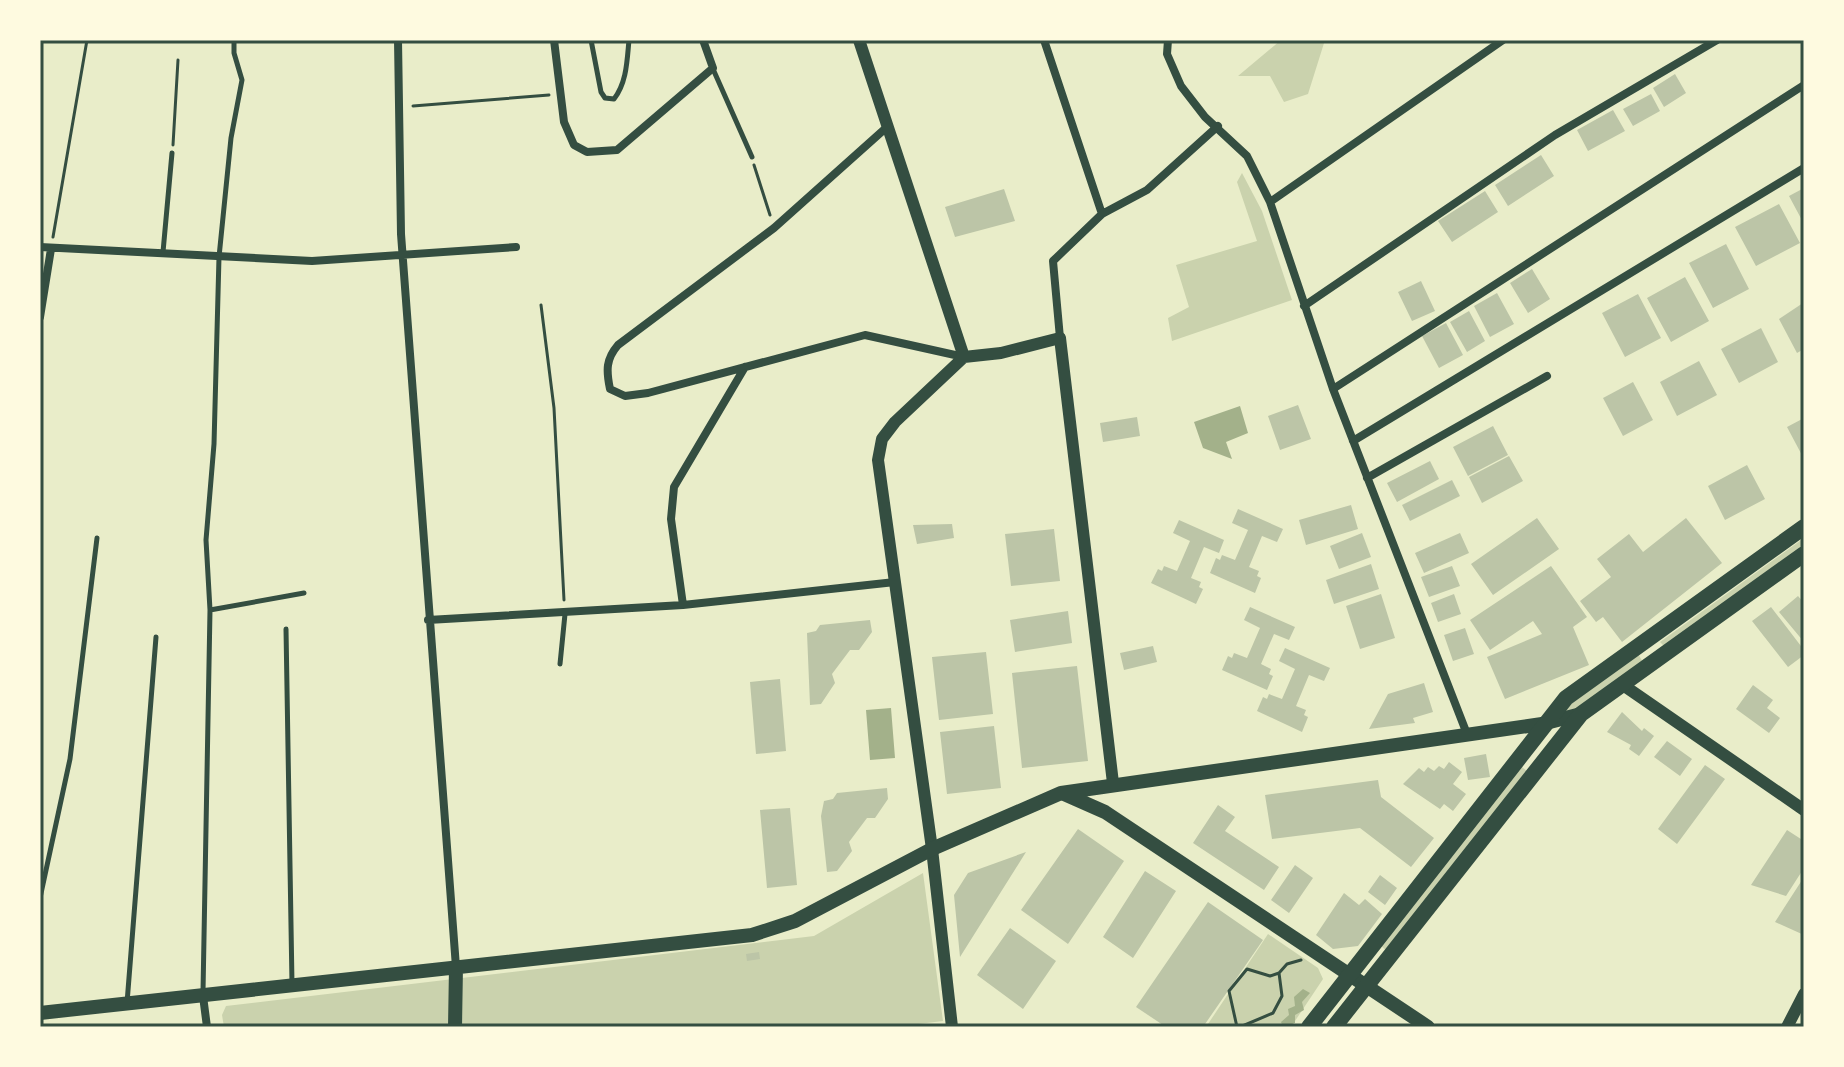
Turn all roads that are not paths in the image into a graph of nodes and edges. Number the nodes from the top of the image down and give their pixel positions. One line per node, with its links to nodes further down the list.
1 (234, 40): 26 (lane)
2 (398, 40): 25 (street)
3 (554, 40): 12 (street)
4 (591, 40): 5 (lane)
5 (629, 40)
6 (703, 40): 12 (street)
7 (859, 40): 15 (street)
8 (1044, 40): 20 (street)
9 (1168, 40): 14 (street)
10 (1503, 40): 19 (street)
11 (1717, 40): 27 (street)
12 (713, 68): 17 (lane)
13 (1804, 85): 33 (street)
14 (1218, 126): 19 (street); 20 (street)
15 (887, 127): 30 (street); 31 (street)
16 (172, 153): 24 (lane)
17 (752, 157)
18 (1804, 168): 34 (street)
19 (1270, 202): 27 (street)
20 (1102, 214): 29 (street)
21 (40, 247): 23 (street)
22 (516, 247): 25 (street)
23 (51, 249): 24 (street); 28 (street)
24 (163, 252): 26 (street)
25 (403, 254): 26 (street); 44 (street)
26 (219, 257): 42 (lane)
27 (1304, 306): 33 (street)
28 (40, 317)
29 (1060, 338): 30 (street); 52 (street)
30 (964, 357): 31 (street); 39 (street)
31 (745, 366): 41 (street)
32 (1547, 376): 35 (street)
33 (1333, 389): 34 (street)
34 (1353, 441): 35 (street)
35 (1367, 478): 51 (street)
36 (1804, 527): 50 (main road)
37 (97, 538): 56 (lane)
38 (1804, 554): 48 (main road)
39 (895, 582): 41 (street); 55 (street)
40 (304, 593): 42 (lane)
41 (683, 605): 43 (street)
42 (210, 610): 62 (lane)
43 (565, 614): 44 (street); 47 (lane)
44 (428, 620): 57 (street)
45 (286, 629): 60 (lane)
46 (156, 637): 63 (lane)
47 (560, 664)
48 (1623, 685): 49 (main road); 54 (street)
49 (1581, 714): 50 (main road); 59 (main road)
50 (1542, 724): 51 (main road); 58 (main road)
51 (1467, 734): 52 (main road)
52 (1113, 783): 53 (main road)
53 (1061, 793): 55 (main road); 58 (main road)
54 (1804, 810)
55 (932, 849): 57 (main road); 67 (street)
56 (40, 898)
57 (456, 967): 60 (main road); 66 (main road)
58 (1352, 974): 59 (main road); 68 (main road)
59 (1367, 984): 69 (main road); 70 (main road)
60 (292, 985): 62 (main road)
61 (1804, 994): 71 (street)
62 (203, 996): 63 (main road); 65 (street)
63 (127, 1005): 64 (main road)
64 (40, 1013)
65 (207, 1027)
66 (455, 1027)
67 (952, 1027)
68 (1309, 1027)
69 (1334, 1027)
70 (1428, 1027)
71 (1787, 1027)

